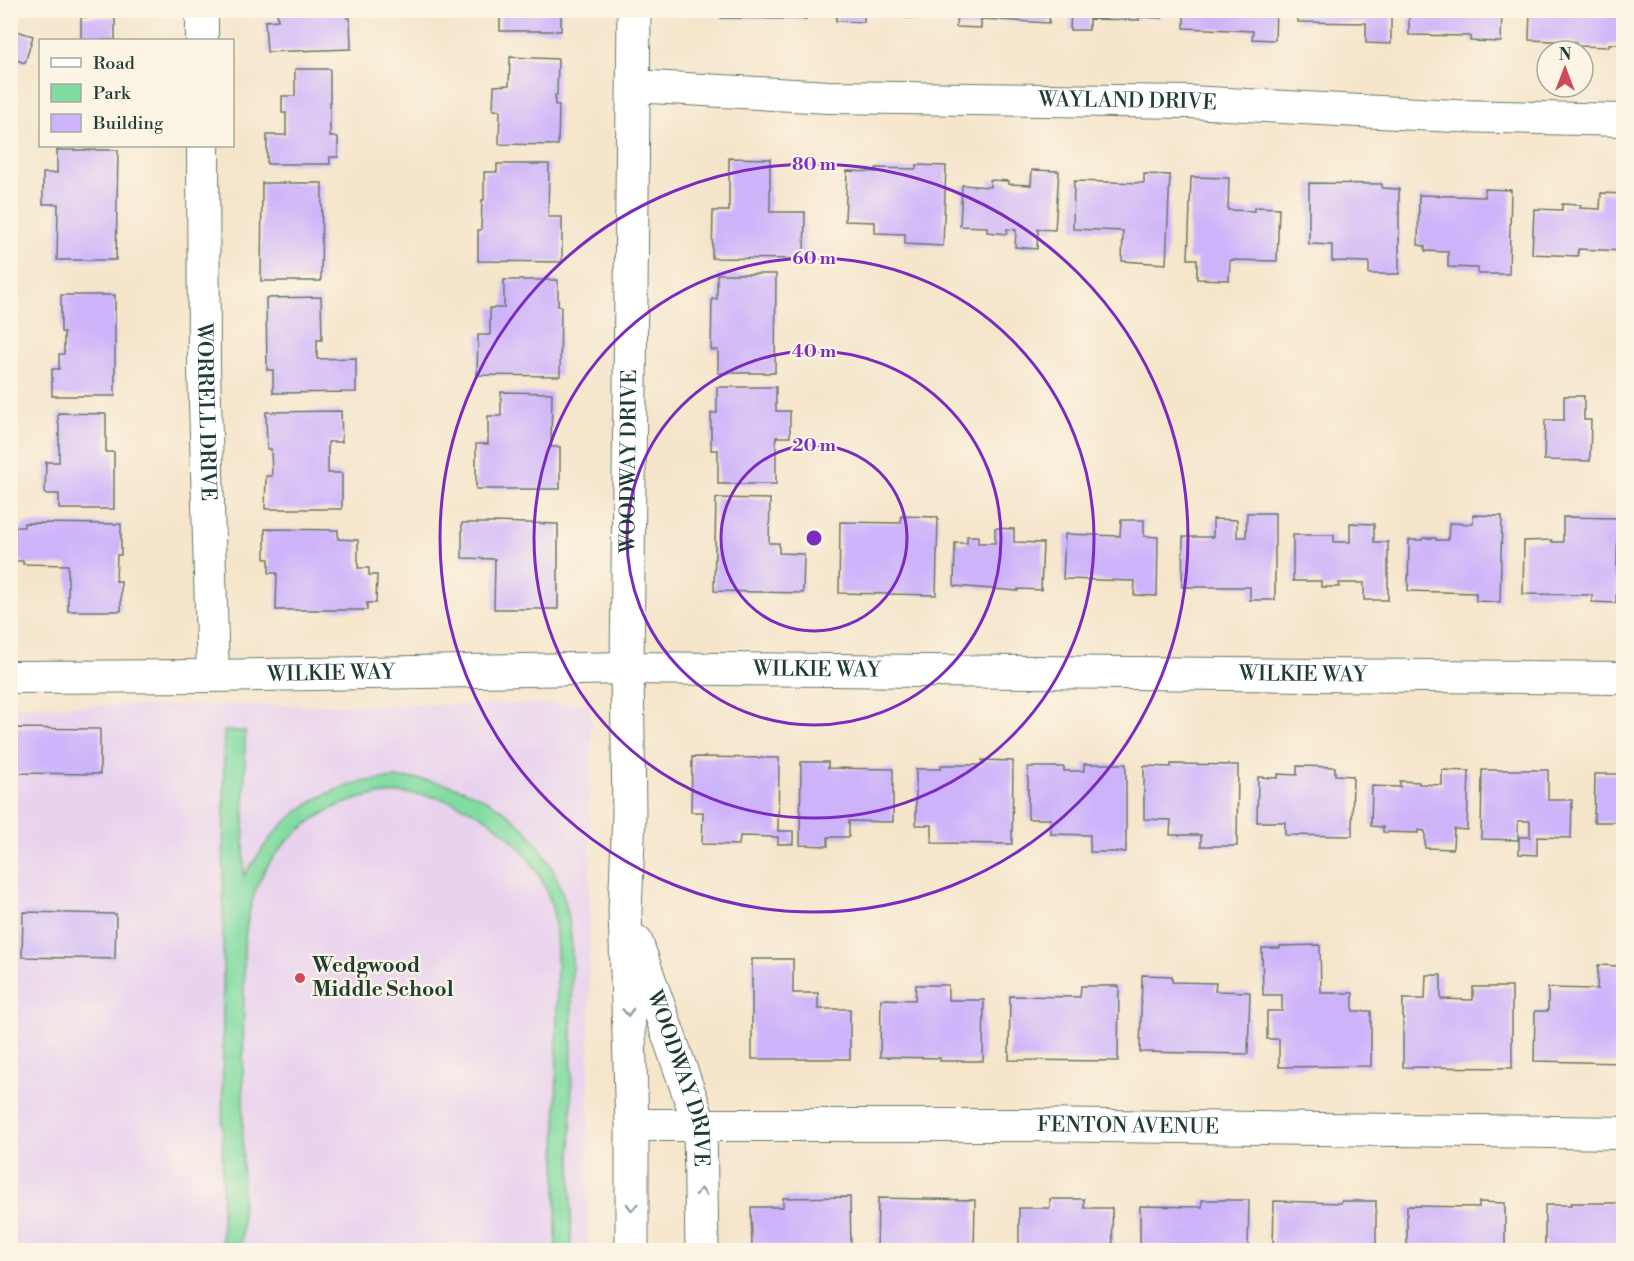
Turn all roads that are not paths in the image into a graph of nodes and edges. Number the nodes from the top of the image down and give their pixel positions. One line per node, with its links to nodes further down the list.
1 (202, 10): 3 (street)
2 (634, 10): 4 (street, WOODWAY DRIVE)
3 (202, 39)
4 (633, 86): 5 (street, WAYLAND DRIVE); 7 (street, WOODWAY DRIVE)
5 (1623, 120)
6 (202, 147): 8 (street, WORRELL DRIVE)
7 (627, 668): 8 (street, WILKIE WAY); 10 (street, WILKIE WAY); 11 (street, WOODWAY DRIVE)
8 (213, 676): 9 (street, WILKIE WAY)
9 (10, 677)
10 (1623, 678)
11 (625, 912): 12 (street, WOODWAY DRIVE, one-way to 12); 13 (street, WOODWAY DRIVE)
12 (632, 1125): 13 (street, FENTON AVENUE); 15 (street, WOODWAY DRIVE, one-way to 15)
13 (700, 1125): 14 (street, FENTON AVENUE); 16 (street, WOODWAY DRIVE, one-way to 13)
14 (1623, 1133)
15 (632, 1251)
16 (702, 1251)

